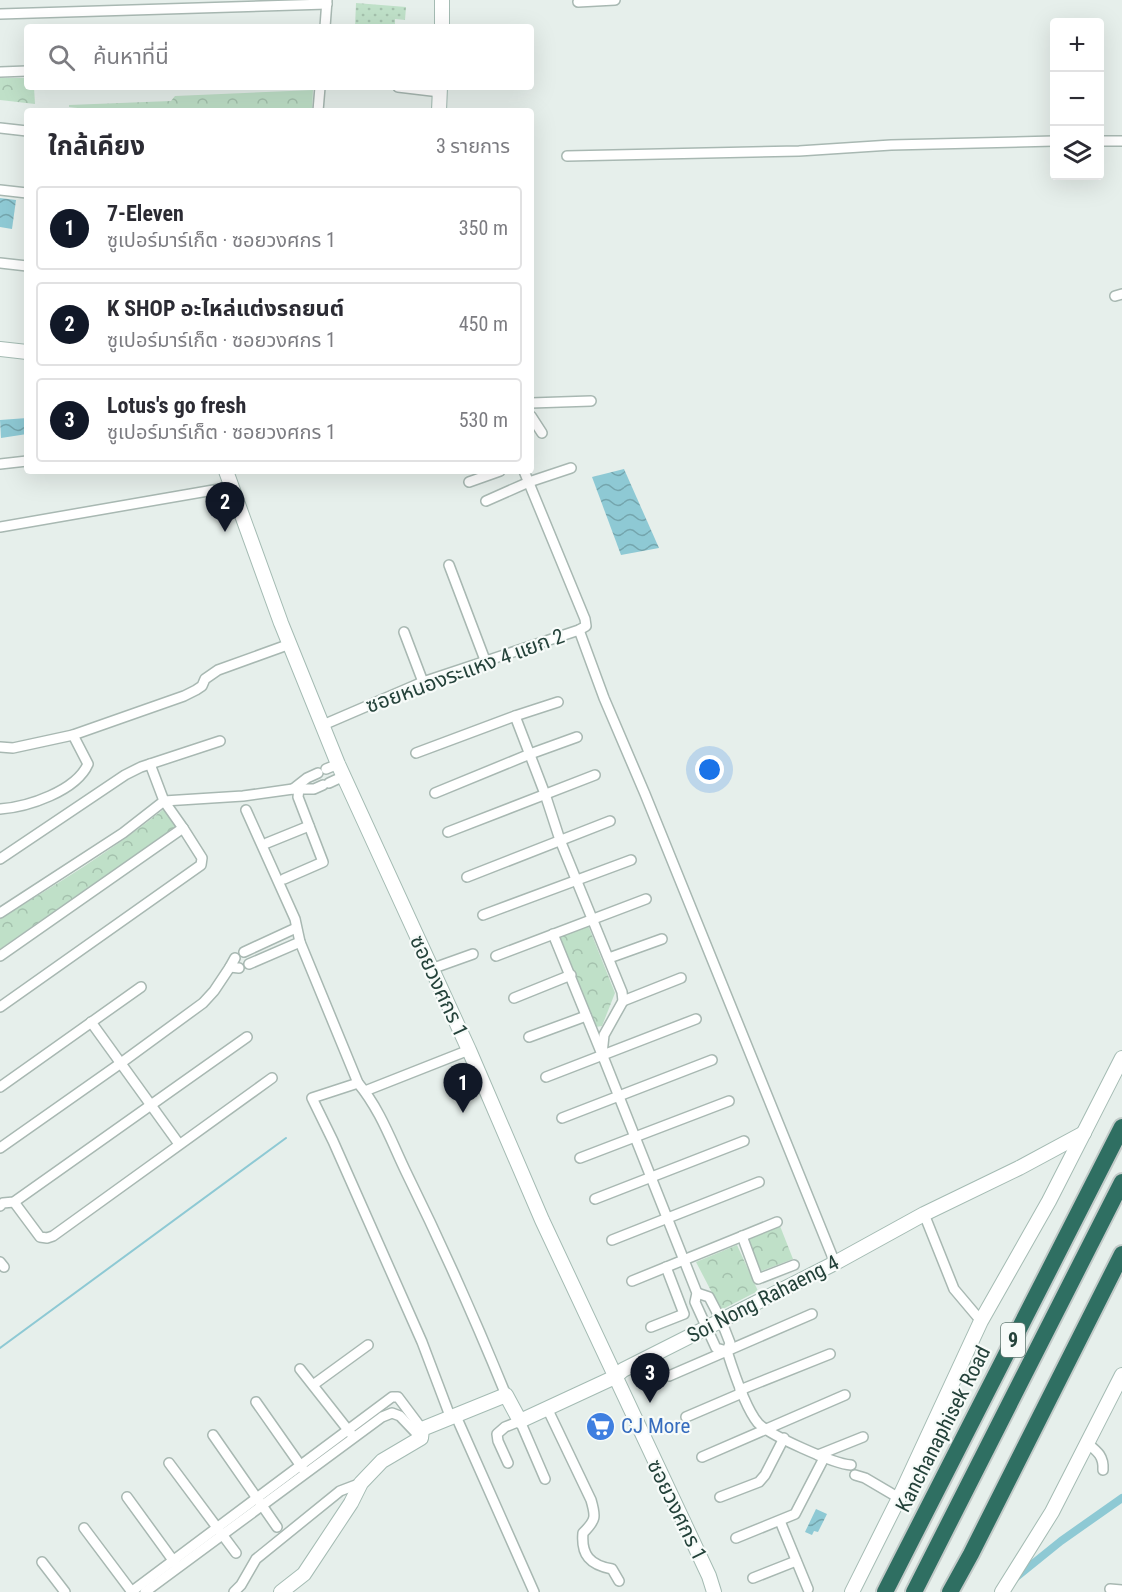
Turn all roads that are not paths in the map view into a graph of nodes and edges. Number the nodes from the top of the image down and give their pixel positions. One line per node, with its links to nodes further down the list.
1 (442, 0): 7 (street)
2 (615, 0): 4 (street)
3 (327, 2): 5 (street); 6 (street)
4 (578, 2)
5 (0, 14)
6 (325, 24)
7 (442, 24)
8 (24, 71): 9 (street)
9 (0, 72)
10 (320, 90): 12 (street)
11 (440, 90): 13 (street)
12 (318, 108)
13 (439, 108)
14 (0, 128): 15 (street)
15 (24, 131)
16 (1050, 141): 19 (street)
17 (1104, 141): 18 (street)
18 (1122, 141)
19 (567, 156)
20 (0, 190): 21 (street)
21 (24, 193)
22 (0, 263): 23 (street)
23 (24, 266)
24 (0, 349): 25 (street)
25 (24, 352)
26 (591, 401): 27 (street)
27 (534, 403)
28 (534, 421): 29 (street)
29 (542, 433)
30 (24, 461): 31 (street)
31 (0, 464)
32 (571, 468): 37 (street)
33 (227, 474): 38 (street, ซอยวงศกร 1)
34 (492, 474): 36 (street)
35 (525, 474): 37 (street, ซอยหนองระแหง 4 แยก 2)
36 (469, 482)
37 (529, 482): 39 (street); 42 (street, ซอยหนองระแหง 4 แยก 2)
38 (231, 487): 40 (street); 44 (street, ซอยวงศกร 1)
39 (486, 501)
40 (0, 527)
41 (449, 565): 45 (street)
42 (579, 630): 45 (street, ซอยหนองระแหง 4 แยก 2); 135 (street)
43 (404, 632): 46 (street)
44 (290, 644): 49 (street, ซอยวงศกร 1); 50 (street)
45 (484, 660): 46 (street, ซอยหนองระแหง 4 แยก 2)
46 (423, 682): 49 (street, ซอยหนองระแหง 4 แยก 2)
47 (558, 702): 48 (street)
48 (515, 716): 54 (street); 55 (street)
49 (323, 725): 57 (street, ซอยวงศกร 1)
50 (73, 735): 53 (street); 63 (street)
51 (577, 737): 55 (street)
52 (220, 741): 56 (street)
53 (0, 747)
54 (416, 753)
55 (530, 754): 60 (street); 61 (street)
56 (150, 764): 62 (street); 71 (street)
57 (331, 771): 59 (street); 59 (street); 89 (street, ซอยวงศกร 1)
58 (595, 775): 61 (street)
59 (296, 789): 62 (street); 66 (street)
60 (435, 793)
61 (545, 794): 68 (street); 69 (street)
62 (164, 801): 67 (street); 77 (street)
63 (0, 809)
64 (246, 810): 80 (street)
65 (610, 821): 69 (street)
66 (309, 826): 70 (street); 74 (street)
67 (183, 828): 85 (street); 95 (street)
68 (448, 832)
69 (560, 840): 73 (street); 75 (street)
70 (267, 843)
71 (0, 859)
72 (631, 860): 75 (street)
73 (467, 877)
74 (284, 879)
75 (576, 879): 78 (street); 79 (street)
76 (646, 899): 79 (street)
77 (0, 913)
78 (483, 915)
79 (593, 920): 81 (street); 87 (street)
80 (296, 928): 83 (street); 105 (street)
81 (553, 934): 86 (street); 90 (street)
82 (662, 939): 87 (street)
83 (300, 942): 88 (street); 108 (street)
84 (472, 954): 89 (street)
85 (0, 956)
86 (496, 956)
87 (609, 958): 94 (street)
88 (249, 964)
89 (431, 969): 101 (street, ซอยวงศกร 1)
90 (571, 975): 93 (street); 96 (street)
91 (681, 978): 94 (street)
92 (141, 987): 98 (street)
93 (514, 998)
94 (623, 1001): 102 (street)
95 (0, 1007)
96 (586, 1016): 100 (street); 102 (street)
97 (696, 1019): 102 (street)
98 (91, 1022): 105 (street); 109 (street)
99 (247, 1037): 113 (street)
100 (529, 1037)
101 (469, 1050): 110 (street); 151 (street, ซอยวงศกร 1)
102 (602, 1054): 106 (street); 111 (street)
103 (1122, 1058): 116 (street)
104 (712, 1060): 111 (street)
105 (121, 1064): 113 (street); 120 (street)
106 (546, 1077)
107 (272, 1078): 119 (street)
108 (358, 1083): 110 (street); 158 (street)
109 (0, 1087)
110 (365, 1091): 154 (street)
111 (620, 1096): 114 (street); 117 (street)
112 (729, 1101): 117 (street)
113 (152, 1105): 119 (street); 127 (street)
114 (562, 1118)
115 (1122, 1126): 202 (highway, Kanchanaphisek Road / 9)
116 (1084, 1133): 128 (street, Soi Nong Rahaeng 4); 142 (street)
117 (635, 1136): 121 (street); 122 (street)
118 (744, 1141): 122 (street)
119 (179, 1144): 127 (street)
120 (0, 1148)
121 (580, 1158)
122 (651, 1177): 125 (street); 129 (street)
123 (759, 1182): 129 (street)
124 (1122, 1182): 203 (highway, 9)
125 (595, 1199)
126 (1, 1202): 127 (street)
127 (14, 1202)
128 (924, 1214): 135 (street, Soi Nong Rahaeng 4); 142 (street)
129 (667, 1218): 132 (street); 134 (street)
130 (777, 1222): 131 (street)
131 (742, 1236): 134 (street); 136 (street)
132 (612, 1240)
133 (1122, 1254): 204 (highway)
134 (684, 1260): 137 (street); 139 (street)
135 (835, 1263): 141 (street, Soi Nong Rahaeng 4)
136 (794, 1265)
137 (666, 1267): 138 (street); 143 (street)
138 (632, 1281)
139 (697, 1293): 141 (street); 144 (street)
140 (812, 1314): 146 (street)
141 (721, 1320): 144 (street, Soi Nong Rahaeng 4); 146 (street)
142 (981, 1321): 178 (street)
143 (651, 1328)
144 (707, 1328): 146 (street); 151 (street, Soi Nong Rahaeng 4)
145 (368, 1345): 152 (street)
146 (727, 1351): 150 (street); 153 (street)
147 (830, 1354): 153 (street)
148 (300, 1369): 152 (street)
149 (1122, 1375): 167 (street)
150 (669, 1376)
151 (615, 1377): 157 (street, Soi Nong Rahaeng 4); 201 (street, ซอยวงศกร 1)
152 (313, 1385): 162 (street)
153 (741, 1391): 159 (street); 161 (street)
154 (506, 1395): 158 (street); 160 (street)
155 (845, 1395): 161 (street)
156 (255, 1402): 172 (street)
157 (547, 1408): 160 (street, Soi Nong Rahaeng 4); 190 (street)
158 (452, 1415): 163 (street); 200 (street)
159 (686, 1417)
160 (520, 1421): 171 (street); 174 (street)
161 (766, 1429): 166 (street); 168 (street)
162 (351, 1433): 163 (street); 163 (street); 172 (street)
163 (422, 1434): 175 (street)
164 (213, 1435): 179 (street)
165 (863, 1437): 169 (street)
166 (784, 1438): 169 (street); 177 (street)
167 (1087, 1443): 173 (street); 205 (street)
168 (702, 1457)
169 (821, 1457): 178 (street); 180 (street)
170 (169, 1463): 183 (street)
171 (508, 1463)
172 (304, 1470): 179 (street)
173 (1103, 1470)
174 (545, 1479)
175 (361, 1482): 198 (street); 199 (street)
176 (128, 1497): 188 (street)
177 (720, 1497)
178 (899, 1498): 193 (street)
179 (260, 1502): 181 (street); 183 (street)
180 (780, 1521): 184 (street); 186 (street)
181 (277, 1527)
182 (84, 1528): 196 (street)
183 (220, 1531): 185 (street); 188 (street)
184 (736, 1538)
185 (236, 1553)
186 (796, 1561): 189 (street); 191 (street)
187 (42, 1562): 195 (street)
188 (176, 1564): 196 (street); 197 (street)
189 (753, 1578)
190 (619, 1581)
191 (808, 1589)
192 (1110, 1589): 194 (street)
193 (853, 1590)
194 (1122, 1590)
195 (65, 1592)
196 (131, 1592)
197 (146, 1592)
198 (234, 1592)
199 (281, 1592)
200 (534, 1592)
201 (714, 1592)
202 (885, 1592)
203 (914, 1592)
204 (950, 1592)
205 (1002, 1592)

